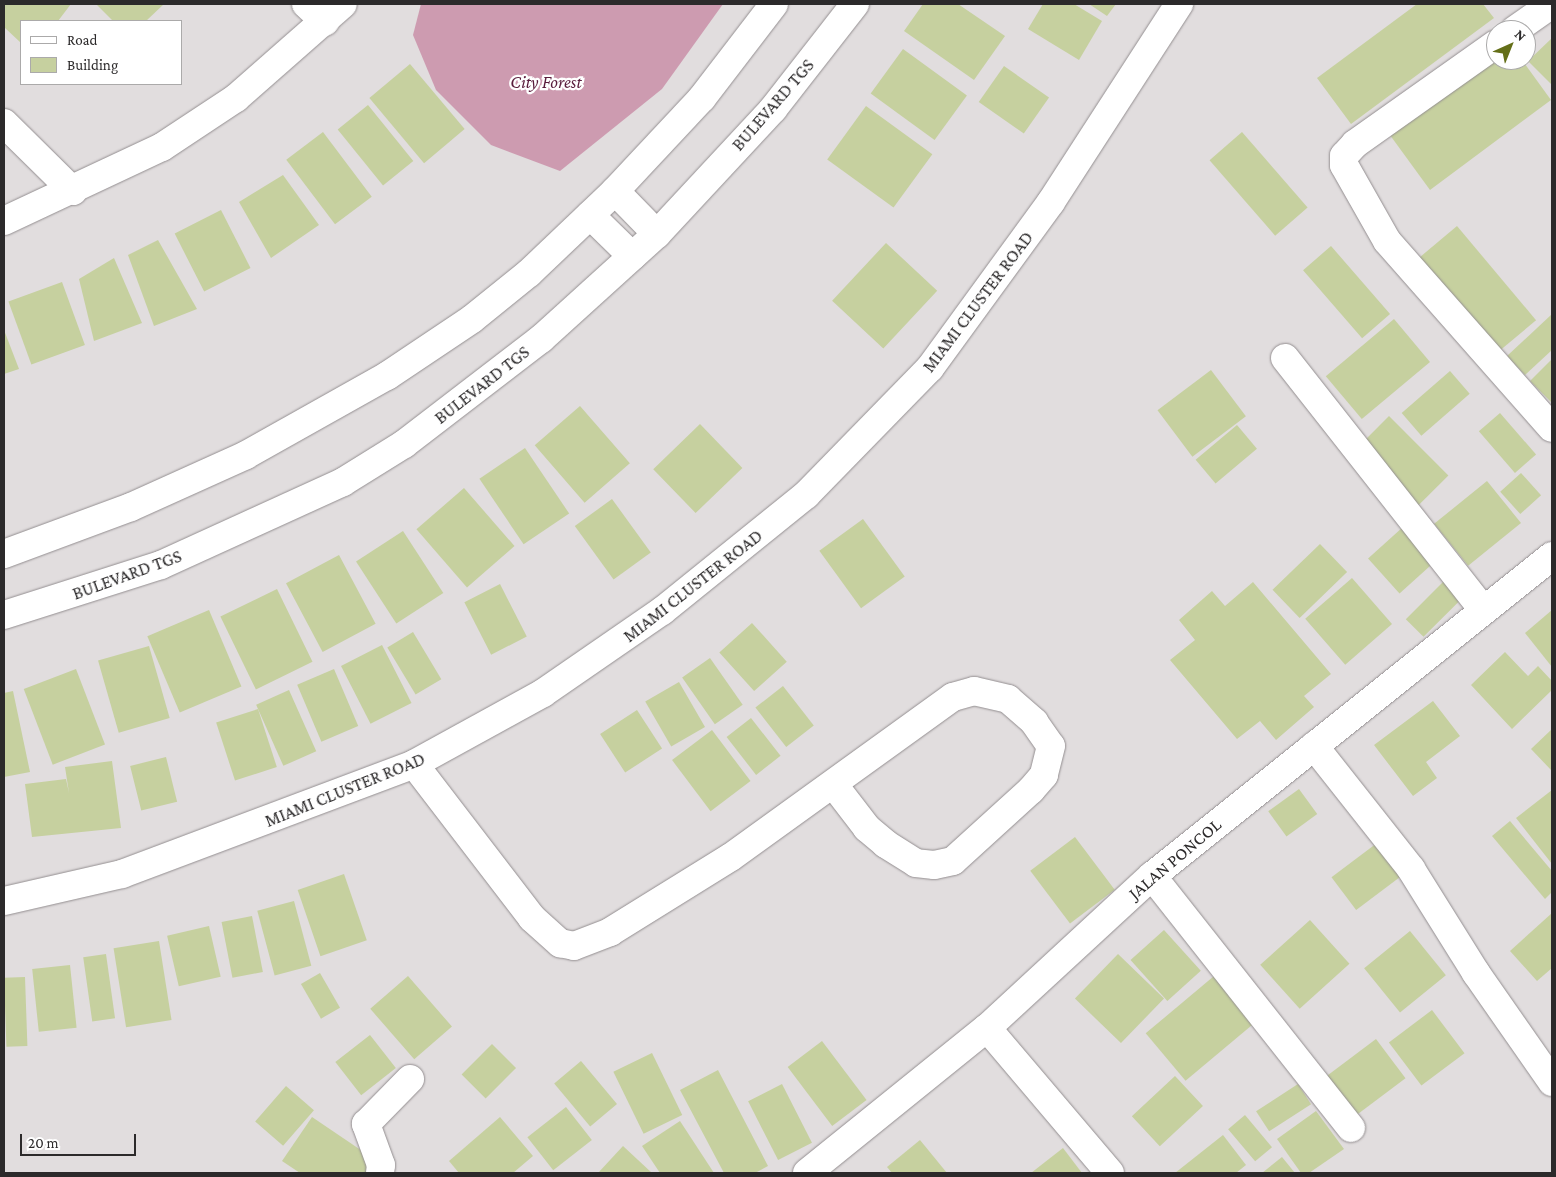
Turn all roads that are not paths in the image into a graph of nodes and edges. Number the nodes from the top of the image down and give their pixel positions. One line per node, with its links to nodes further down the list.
1 (774, 4): 10 (street)
2 (855, 4): 13 (street, BULEVARD TGS)
3 (1179, 4): 22 (street, MIAMI CLUSTER ROAD)
4 (1552, 4): 6 (street)
5 (325, 10): 9 (street)
6 (1529, 20)
7 (1486, 51): 16 (street)
8 (4, 123): 9 (street)
9 (73, 191): 12 (street)
10 (615, 191): 11 (street); 13 (street)
11 (590, 215): 14 (street); 17 (street)
12 (4, 222)
13 (656, 234): 14 (street, BULEVARD TGS)
14 (632, 256): 20 (street, BULEVARD TGS)
15 (1284, 358): 19 (street)
16 (1552, 428)
17 (4, 554)
18 (1552, 556): 19 (street, JALAN PONCOL)
19 (1483, 610): 21 (street, JALAN PONCOL)
20 (4, 615)
21 (1314, 746): 24 (street, JALAN PONCOL); 28 (street)
22 (414, 764): 23 (street); 25 (street, MIAMI CLUSTER ROAD)
23 (834, 786): 23 (street)
24 (1152, 876): 26 (street, JALAN PONCOL); 29 (street)
25 (4, 901)
26 (987, 1028): 31 (street, JALAN PONCOL); 32 (street)
27 (410, 1078): 30 (street)
28 (1552, 1082)
29 (1351, 1128)
30 (380, 1173)
31 (807, 1173)
32 (1110, 1173)

